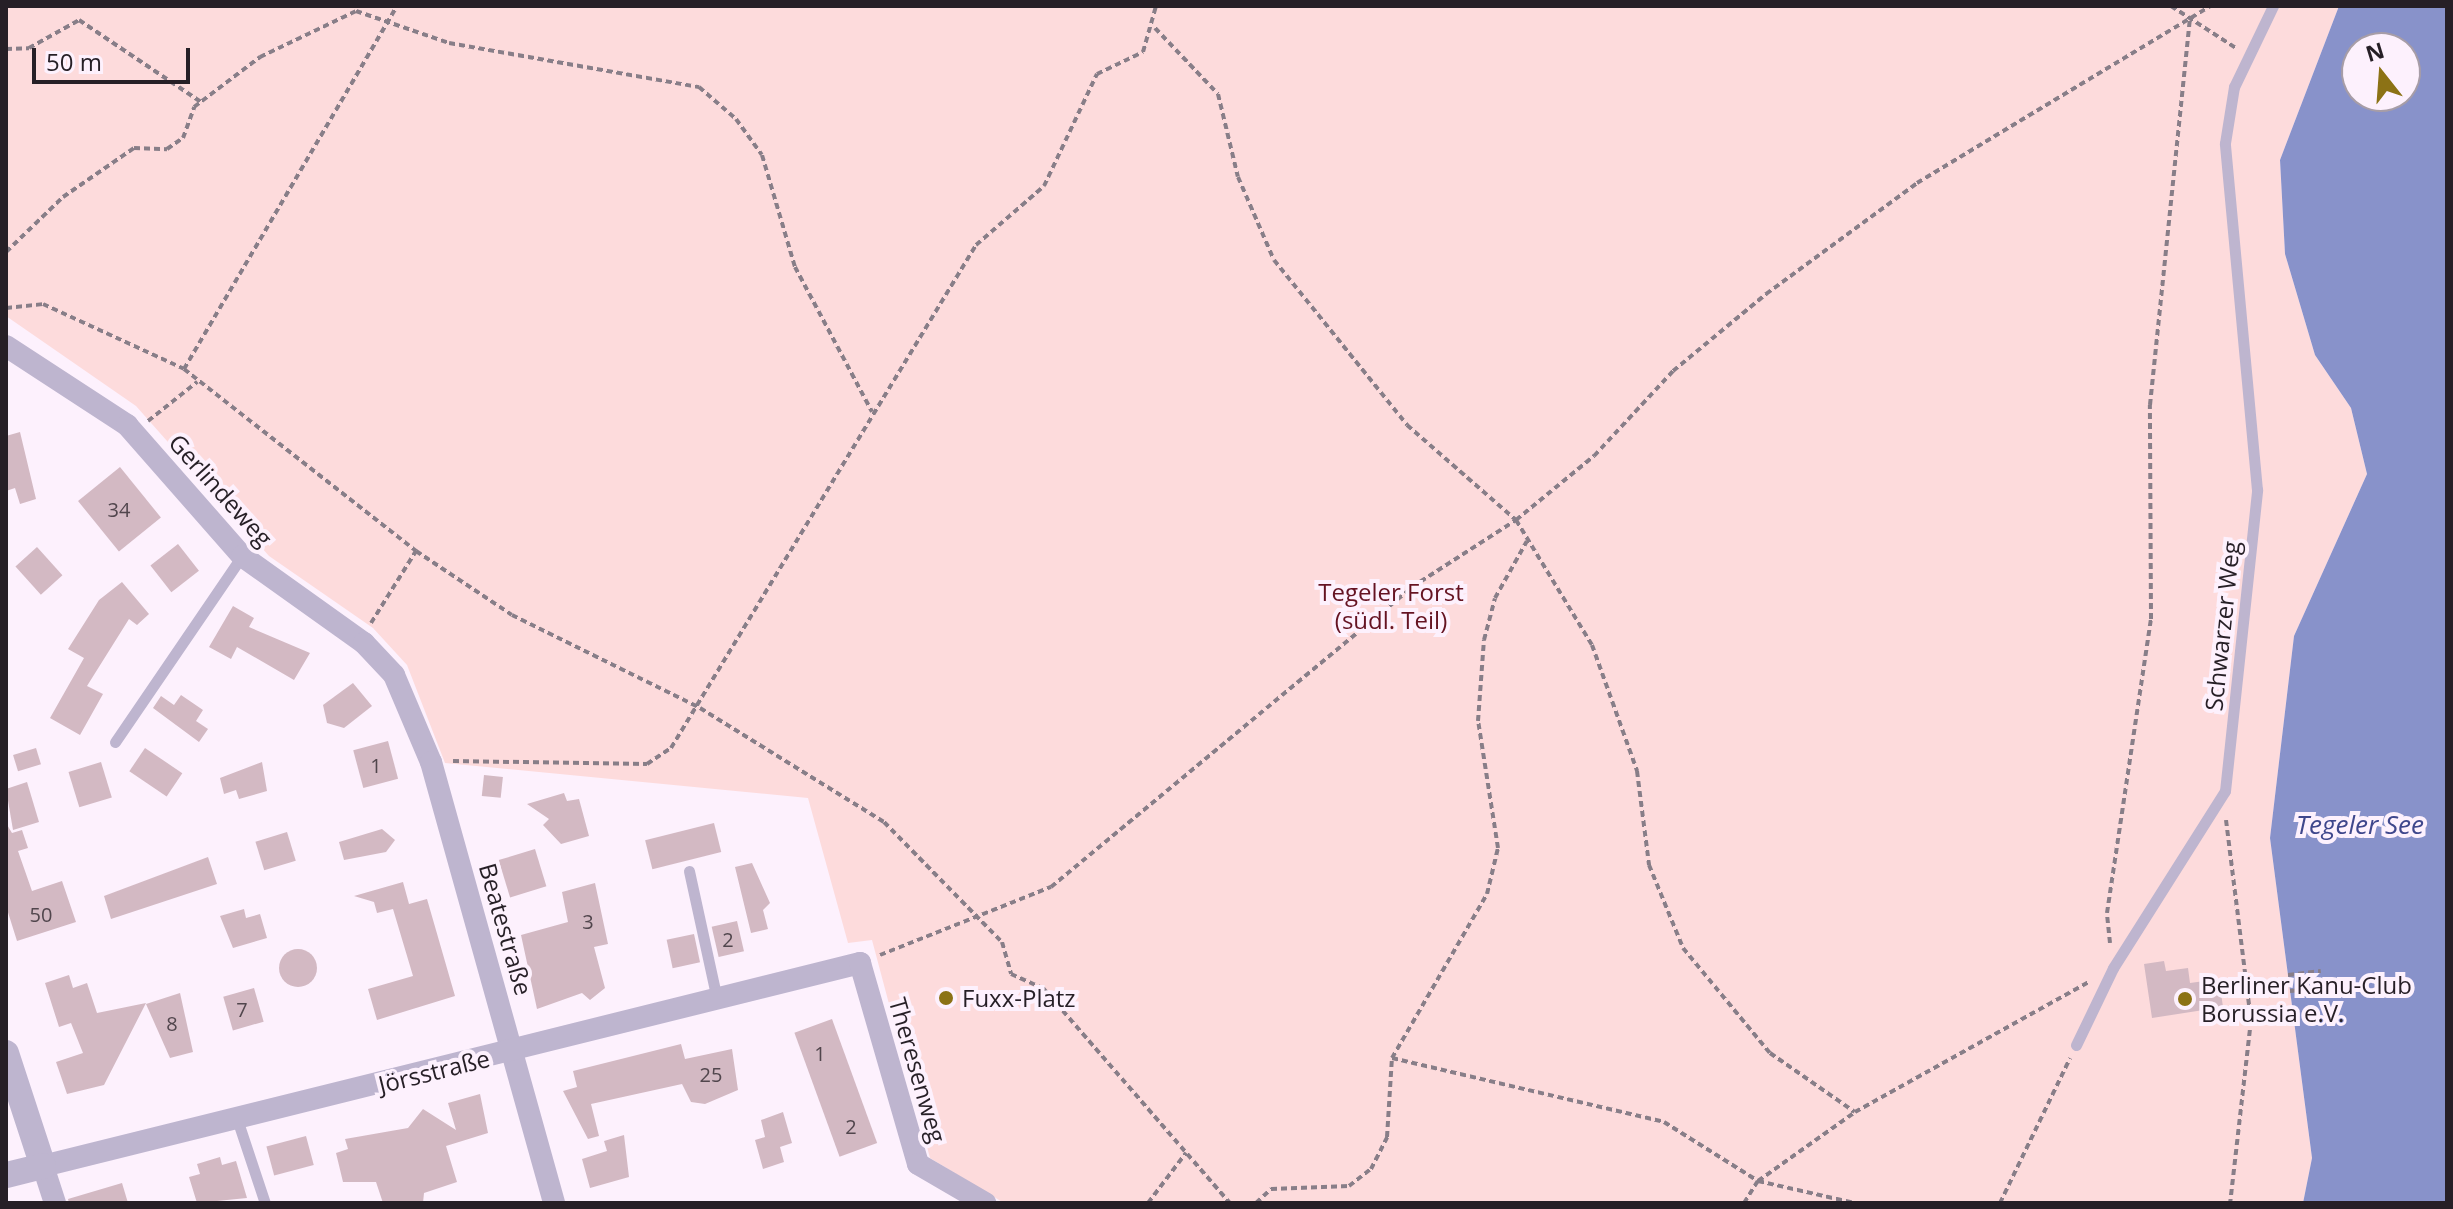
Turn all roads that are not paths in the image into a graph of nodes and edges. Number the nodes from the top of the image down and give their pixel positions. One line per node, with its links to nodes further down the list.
1 (2273, 6): 9 (lane, Schwarzer Weg)
2 (6, 346): 3 (street, Gerlindeweg)
3 (242, 556): 4 (street, Gerlindeweg); 5 (lane)
4 (394, 675): 10 (street, Beatestraße)
5 (115, 742)
6 (689, 871): 8 (lane)
7 (860, 963): 8 (street, Jörsstraße); 18 (street, Theresenweg)
8 (717, 999): 10 (street, Jörsstraße)
9 (2076, 1045)
10 (513, 1052): 12 (street, Jörsstraße); 17 (street, Beatestraße)
11 (6, 1053): 13 (street)
12 (237, 1119): 13 (street, Jörsstraße); 16 (lane)
13 (43, 1166): 14 (street, Jörsstraße); 15 (street)
14 (6, 1175)
15 (55, 1203)
16 (265, 1203)
17 (554, 1203)
18 (985, 1203)

